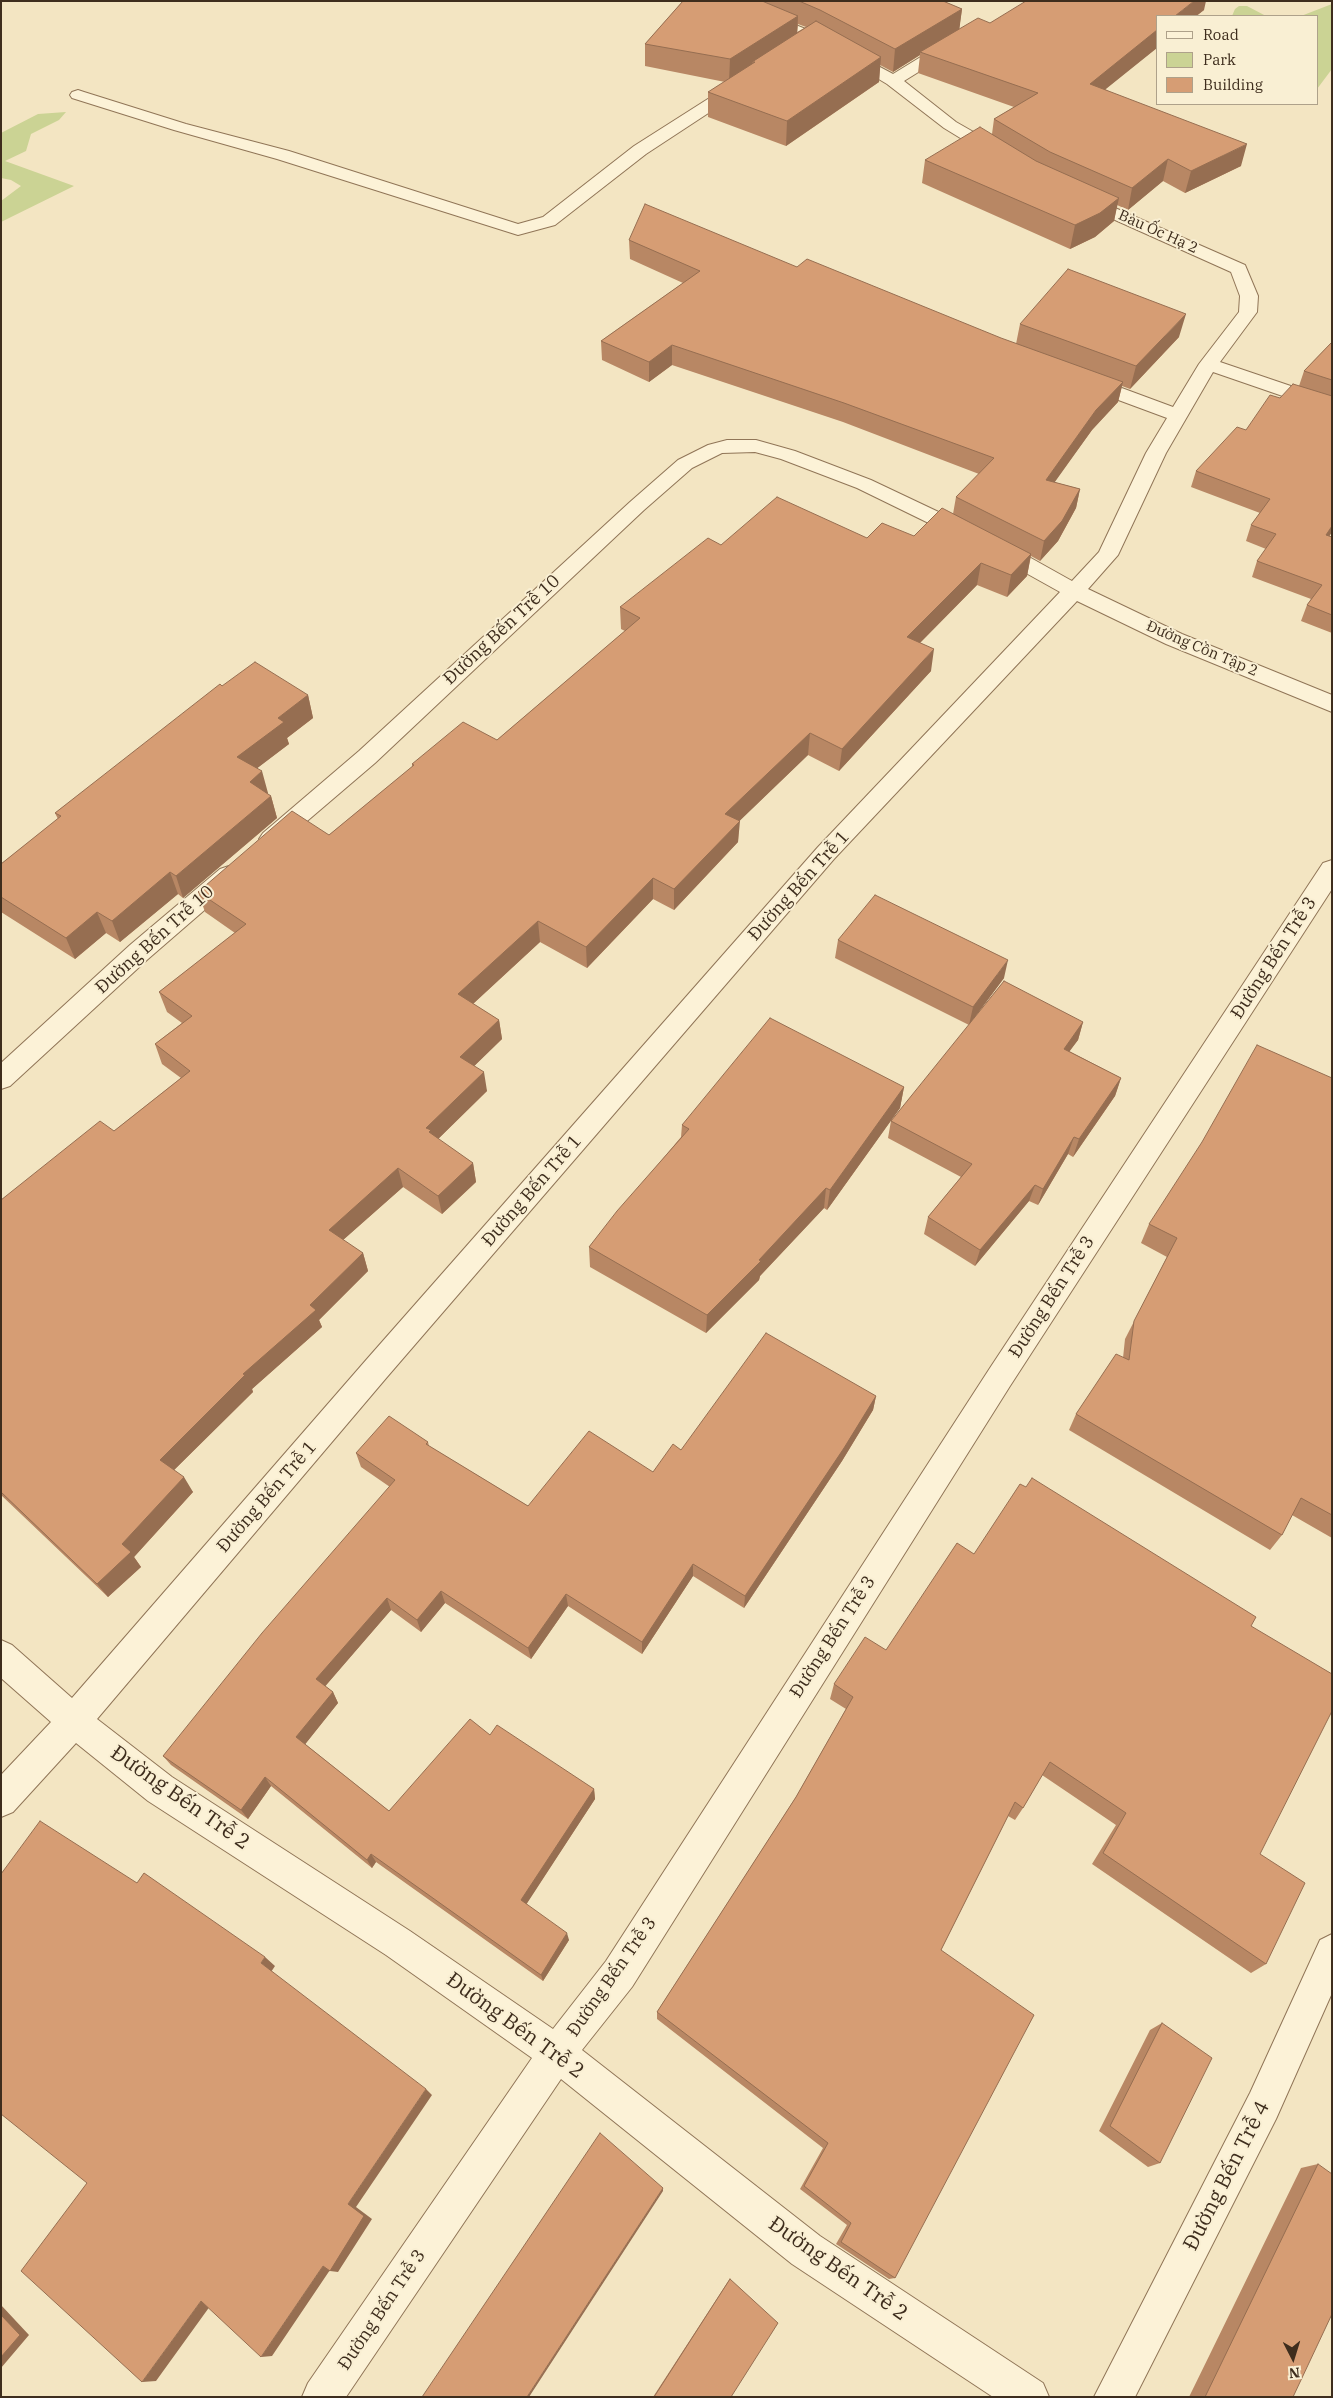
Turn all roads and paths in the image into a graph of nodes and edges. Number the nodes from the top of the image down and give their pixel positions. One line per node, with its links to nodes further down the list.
1 (722, 1): 2 (street)
2 (813, 37): 4 (street); 6 (street)
3 (964, 38): 6 (street)
4 (797, 48)
5 (756, 75): 7 (street)
6 (893, 81): 8 (street)
7 (78, 95)
8 (1015, 164)
9 (1066, 191): 10 (street, Bàu Ốc Hạ 2)
10 (1208, 364): 12 (street); 13 (street, Bàu Ốc Hạ 2)
11 (1064, 374): 13 (street)
12 (1332, 407)
13 (1178, 415): 14 (street, Bàu Ốc Hạ 2)
14 (1074, 591): 15 (street, Đường Cồn Tập 2); 17 (street, Đường Bến Trễ 10); 19 (street, Đường Bến Trễ 1)
15 (1332, 704)
16 (1332, 870): 22 (street, Đường Bến Trễ 3)
17 (1, 1079)
18 (1, 1656): 19 (street, Đường Bến Trễ 2)
19 (74, 1721): 20 (street, Đường Bến Trễ 1); 22 (street, Đường Bến Trễ 2)
20 (1, 1800)
21 (1332, 1952): 25 (street, Đường Bến Trễ 4)
22 (557, 2054): 23 (street, Đường Bến Trễ 3); 24 (street, Đường Bến Trễ 2)
23 (322, 2397)
24 (1028, 2397)
25 (1114, 2397)

